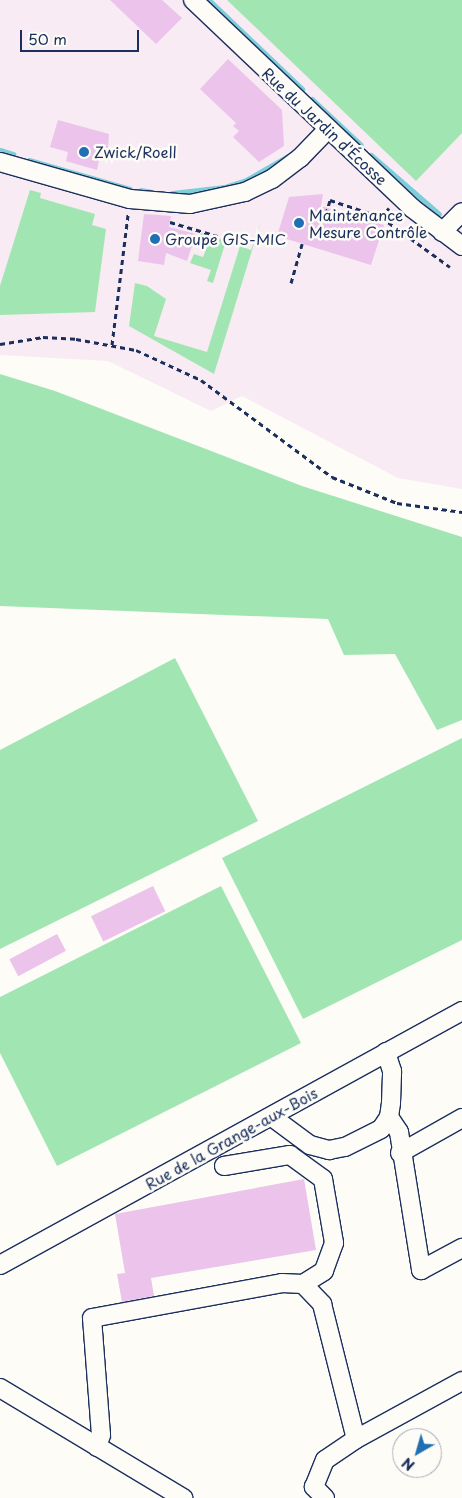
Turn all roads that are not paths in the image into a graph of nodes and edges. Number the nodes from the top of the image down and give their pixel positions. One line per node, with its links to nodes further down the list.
1 (192, 0): 2 (street, Rue du Jardin d'Écosse)
2 (328, 129): 3 (street); 5 (street, Rue du Jardin d'Écosse)
3 (0, 162)
4 (462, 212): 5 (street)
5 (455, 237)
6 (462, 1011): 7 (street, Rue de la Grange-aux-Bois)
7 (386, 1052): 8 (street, Rue de la Grange-aux-Bois); 9 (street)
8 (272, 1117): 9 (street); 14 (street, Rue de la Grange-aux-Bois)
9 (389, 1117): 11 (street)
10 (462, 1118): 11 (street)
11 (400, 1153): 13 (street)
12 (224, 1166): 15 (street)
13 (462, 1248)
14 (0, 1264)
15 (304, 1284): 18 (street); 19 (street)
16 (462, 1381): 18 (street)
17 (0, 1388): 19 (street)
18 (356, 1439): 21 (street)
19 (97, 1447): 20 (street)
20 (183, 1498)
21 (325, 1498)

